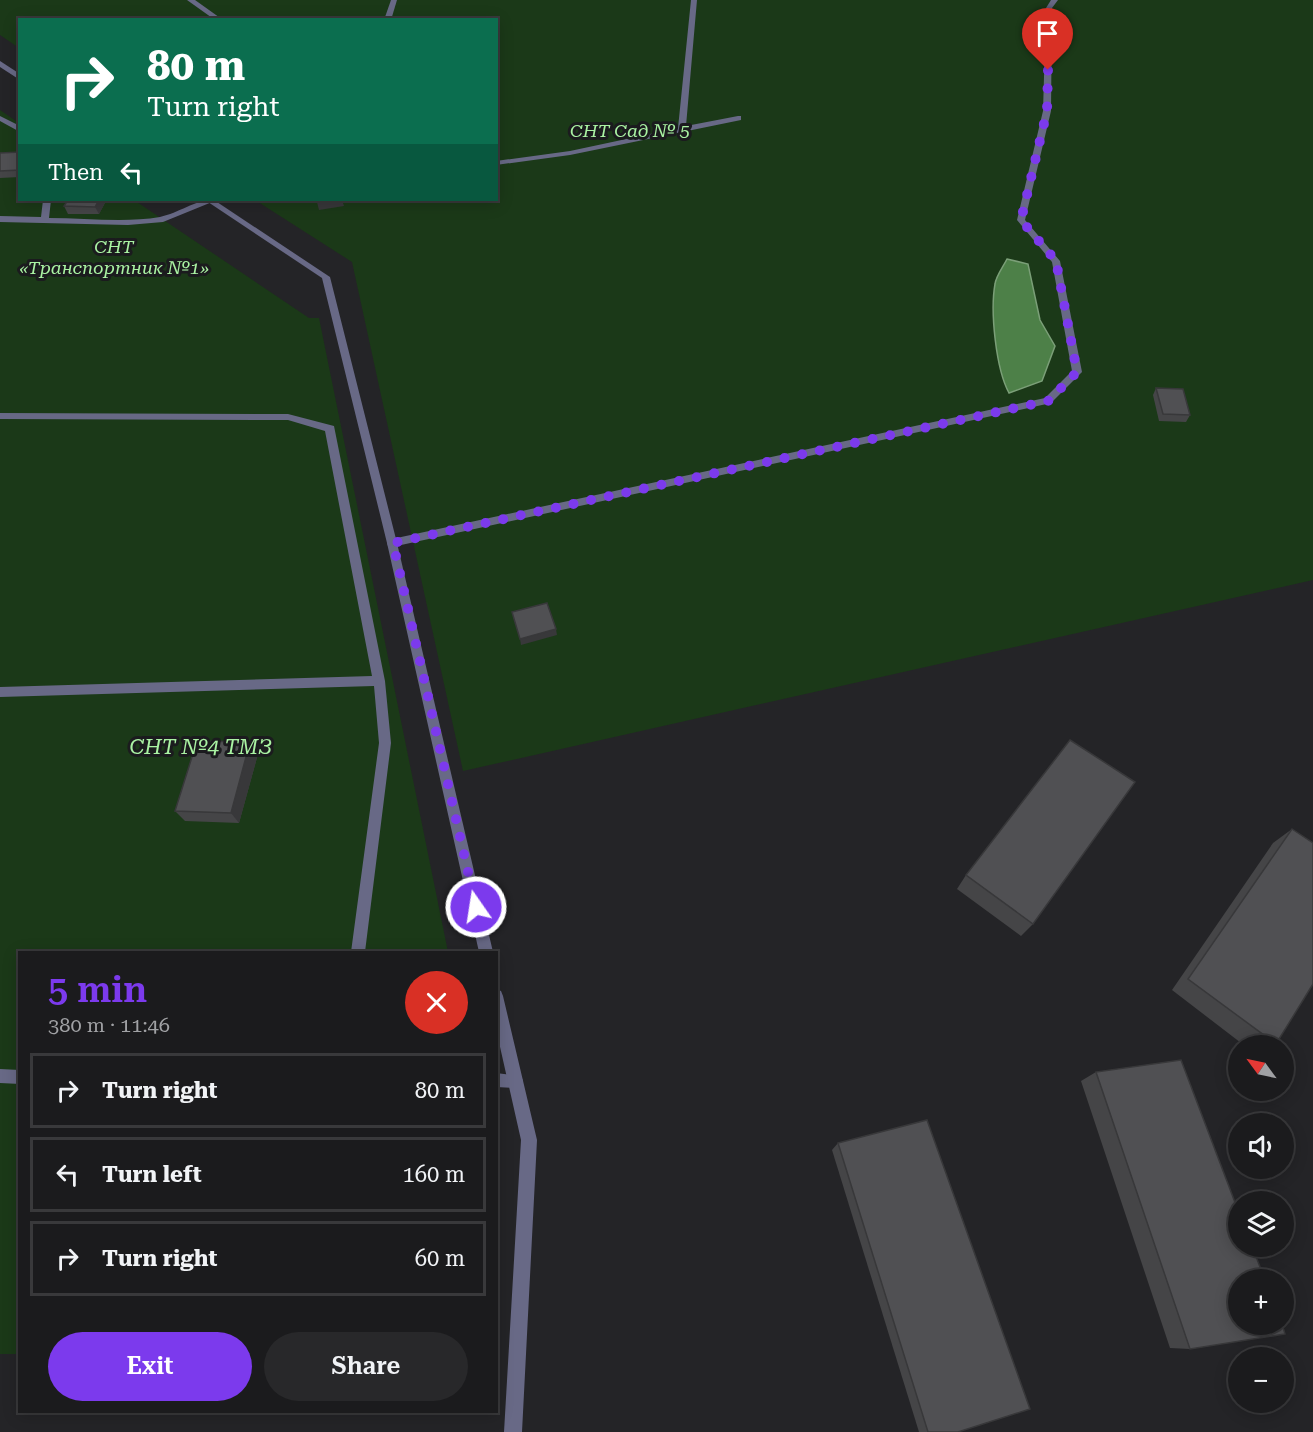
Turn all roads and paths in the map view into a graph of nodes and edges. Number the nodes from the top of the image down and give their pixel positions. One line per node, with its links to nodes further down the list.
1 (190, 0): 5 (street)
2 (393, 0): 6 (street)
3 (694, 0): 12 (street)
4 (1055, 0): 20 (street)
5 (217, 18)
6 (388, 18)
7 (0, 63): 8 (street)
8 (18, 76)
9 (0, 117): 11 (street)
10 (738, 118): 12 (street)
11 (18, 129)
12 (682, 130): 13 (street)
13 (498, 164)
14 (47, 201): 18 (street)
15 (208, 201): 18 (street)
16 (212, 201): 20 (street)
17 (0, 219): 18 (street)
18 (45, 219)
19 (0, 416): 21 (street)
20 (393, 543): 24 (street)
21 (379, 681): 22 (street); 23 (street)
22 (0, 692)
23 (358, 951)
24 (486, 951)
25 (498, 1004): 29 (street)
26 (0, 1076): 27 (street)
27 (18, 1077)
28 (498, 1080): 29 (street)
29 (516, 1081): 30 (street)
30 (513, 1432)

